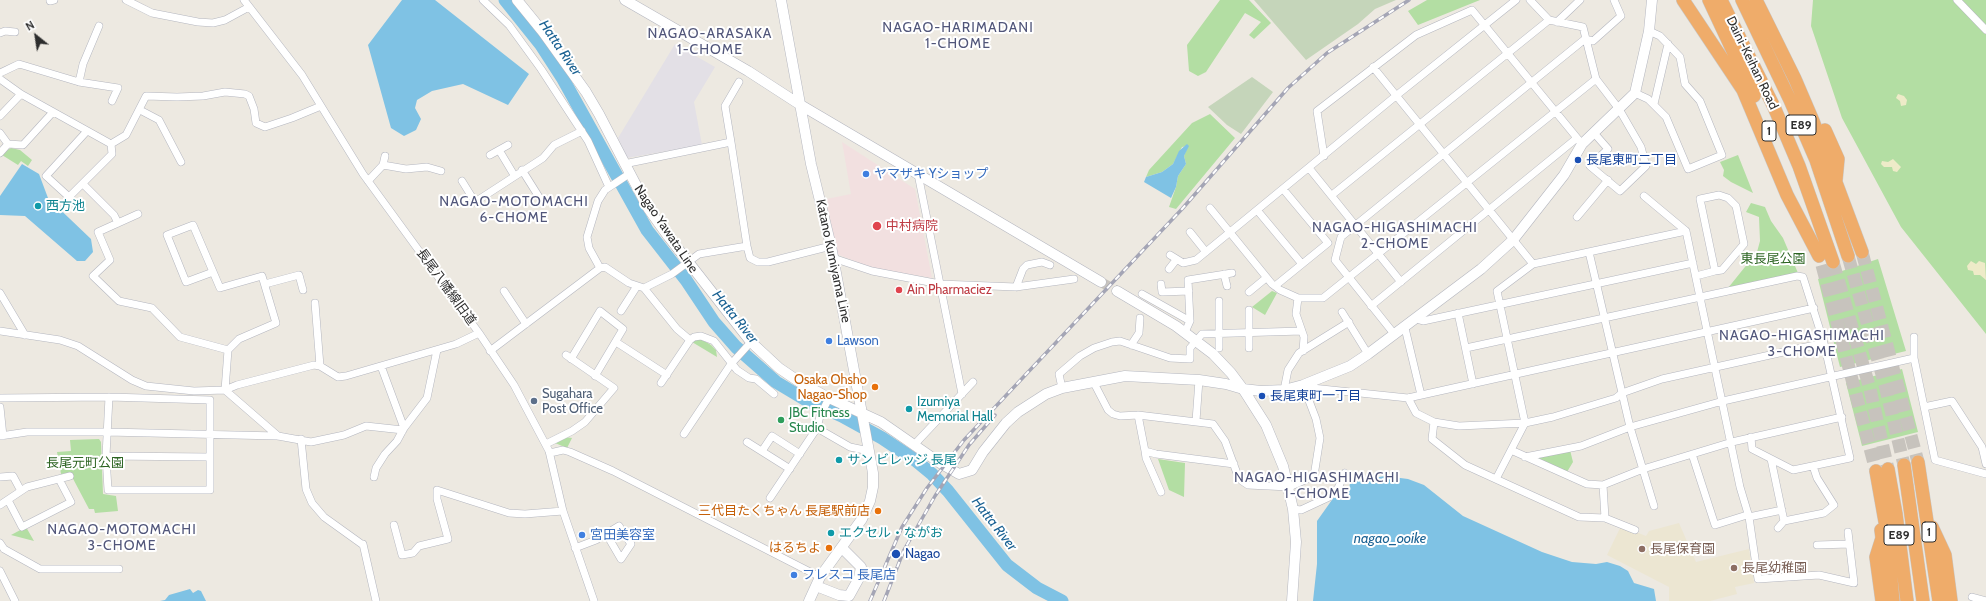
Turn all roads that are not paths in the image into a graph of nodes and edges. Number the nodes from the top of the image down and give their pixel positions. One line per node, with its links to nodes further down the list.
1 (126, 0): 19 (street)
2 (244, 0): 19 (street, 長尾八幡線旧道)
3 (483, 0): 52 (street)
4 (517, 0): 67 (street, Nagao Yawata Line)
5 (625, 0): 42 (street)
6 (781, 0): 42 (street, Katano Kumiyama Line)
7 (1516, 0): 22 (street)
8 (1530, 0): 20 (street)
9 (1580, 0): 21 (street)
10 (1614, 0): 28 (street)
11 (1652, 0): 25 (street)
12 (1683, 0): 105 (highway)
13 (1708, 0): 105 (highway, 1)
14 (1721, 0): 105 (highway, Daini-Keihan Road / E89)
15 (1742, 0): 103 (highway, Daini-Keihan Road / E89)
16 (1756, 0): 79 (highway)
17 (1764, 0): 79 (highway)
18 (1957, 0): 24 (street)
19 (249, 8): 44 (street, 長尾八幡線旧道)
20 (1549, 20): 21 (street); 30 (street)
21 (1557, 22): 28 (street)
22 (1485, 25): 30 (street); 31 (street); 40 (street)
23 (99, 26): 35 (street)
24 (1986, 30)
25 (1648, 31): 29 (street); 38 (street)
26 (15, 32): 27 (street)
27 (0, 33)
28 (1585, 39): 34 (street); 37 (street)
29 (1668, 44): 43 (street); 43 (street)
30 (1508, 54): 37 (street); 50 (street)
31 (1373, 67): 40 (street); 65 (street)
32 (0, 73): 35 (street)
33 (0, 79): 39 (street)
34 (1596, 79): 45 (street); 47 (street)
35 (79, 82): 41 (street)
36 (740, 82): 56 (street)
37 (1531, 82): 47 (street); 61 (street)
38 (1635, 93): 43 (street); 45 (street)
39 (21, 94): 48 (street); 49 (street)
40 (1397, 95): 50 (street); 65 (street)
41 (112, 101)
42 (799, 104): 72 (street); 98 (street, Katano Kumiyama Line)
43 (1654, 104)
44 (321, 106): 46 (street); 76 (street, 長尾八幡線旧道)
45 (1619, 109): 54 (street); 75 (street)
46 (140, 110): 58 (street); 66 (street)
47 (1555, 111): 55 (street); 78 (street)
48 (53, 112): 51 (street); 57 (street)
49 (0, 116)
50 (1419, 123): 61 (street); 83 (street)
51 (87, 131): 58 (street); 80 (street)
52 (582, 131): 70 (street); 81 (street)
53 (0, 133): 57 (street)
54 (1594, 133): 55 (street); 75 (street)
55 (1579, 141): 88 (street); 96 (street)
56 (731, 142): 67 (street); 97 (street)
57 (8, 144): 62 (street)
58 (111, 144): 80 (street)
59 (508, 145): 60 (street)
60 (499, 150): 63 (street); 73 (street)
61 (1443, 152): 78 (street); 92 (street)
62 (0, 153)
63 (490, 155)
64 (385, 156): 68 (street)
65 (1324, 156): 69 (street)
66 (181, 162)
67 (624, 164): 74 (street, Nagao Yawata Line)
68 (383, 165): 71 (street); 76 (street)
69 (1309, 168): 82 (street); 83 (street)
70 (522, 170): 73 (street); 85 (street)
71 (441, 171)
72 (918, 174): 121 (street); 124 (street)
73 (514, 175): 77 (street)
74 (627, 176): 81 (street); 107 (street, Nagao Yawata Line)
75 (1608, 180): 90 (street)
76 (368, 181): 162 (street, 長尾八幡線旧道)
77 (462, 182)
78 (1467, 182): 88 (street); 102 (street)
79 (1836, 182): 101 (highway)
80 (83, 184): 91 (street)
81 (610, 186): 111 (street)
82 (1283, 189): 87 (street); 108 (street)
83 (1332, 195): 92 (street)
84 (1644, 196): 93 (street)
85 (539, 197)
86 (1210, 208): 95 (street)
87 (1257, 210): 95 (street); 108 (street)
88 (1489, 210): 96 (street); 122 (street)
89 (138, 214): 91 (street)
90 (1577, 217)
91 (118, 223): 178 (street)
92 (1355, 225): 102 (street); 119 (street)
93 (1686, 231): 100 (street); 106 (street)
94 (1190, 232): 99 (street)
95 (1229, 233): 99 (street); 118 (street)
96 (1513, 240): 109 (street); 153 (street)
97 (747, 246): 98 (street); 107 (street)
98 (831, 246): 104 (street, Katano Kumiyama Line)
99 (1206, 252): 112 (street)
100 (1589, 252): 109 (street); 126 (street)
101 (1862, 252)
102 (1379, 253): 119 (street); 122 (street)
103 (1848, 256)
104 (833, 258): 124 (street); 215 (street, Katano Kumiyama Line)
105 (1825, 261)
106 (1693, 263): 117 (street); 126 (street)
107 (686, 264): 129 (street); 172 (street, Nagao Yawata Line)
108 (1302, 264): 128 (street)
109 (1533, 264): 143 (street)
110 (1050, 265): 130 (street)
111 (600, 268): 129 (street); 156 (street)
112 (1169, 269)
113 (1716, 271): 113 (street); 117 (street)
114 (213, 272): 114 (street); 123 (street)
115 (1232, 273): 116 (street)
116 (1224, 274): 127 (street); 132 (street)
117 (1696, 276): 140 (street)
118 (1266, 278): 128 (street); 136 (street)
119 (1348, 278): 139 (street); 145 (street)
120 (1074, 279): 130 (street)
121 (1101, 282)
122 (1401, 282): 145 (street)
123 (265, 284): 131 (street); 178 (street)
124 (940, 284): 130 (street); 205 (street)
125 (1160, 284): 135 (street)
126 (1596, 284): 143 (street); 152 (street)
127 (1227, 286)
128 (1274, 286): 139 (street)
129 (640, 287): 148 (street); 169 (street)
130 (1016, 287)
131 (303, 290)
132 (1189, 291): 135 (street); 154 (street)
133 (504, 292): 156 (street)
134 (1117, 292): 160 (street)
135 (1169, 292): 144 (street)
136 (1249, 292)
137 (0, 293): 165 (street)
138 (1142, 294): 144 (street)
139 (1298, 298): 159 (street)
140 (1700, 298): 146 (street); 152 (street); 163 (street)
141 (1219, 301): 164 (street)
142 (315, 303): 186 (street)
143 (1500, 304): 150 (street); 168 (street)
144 (1161, 305): 154 (street)
145 (1371, 306): 166 (street)
146 (1814, 308): 163 (street); 173 (street)
147 (1249, 310): 161 (street)
148 (621, 311)
149 (1342, 312): 155 (street)
150 (1458, 313): 153 (street); 177 (street)
151 (1140, 318): 174 (street)
152 (1604, 318): 168 (street); 182 (street)
153 (1416, 319): 157 (street)
154 (1190, 321): 160 (street)
155 (1349, 322): 181 (street); 183 (street)
156 (526, 324): 180 (street)
157 (1404, 328): 166 (street); 206 (street)
158 (0, 331): 165 (street)
159 (1302, 331): 161 (street); 181 (street)
160 (1186, 332): 170 (street)
161 (1249, 332): 164 (street); 176 (street)
162 (479, 333): 179 (street); 180 (street, 長尾八幡線旧道)
163 (1708, 333): 182 (street); 188 (street)
164 (1219, 334): 170 (street); 175 (street)
165 (25, 335): 201 (street)
166 (1395, 335): 183 (street)
167 (1914, 338): 184 (street)
168 (1507, 339): 177 (street); 190 (street)
169 (690, 340): 185 (street); 189 (street)
170 (1196, 340): 174 (street); 200 (street)
171 (616, 342): 189 (street); 191 (street); 191 (street)
172 (751, 342): 185 (street); 210 (street, Nagao Yawata Line)
173 (1824, 343): 188 (street); 192 (street)
174 (1132, 345): 199 (street)
175 (1219, 348)
176 (1249, 348)
177 (1466, 348): 197 (street)
178 (228, 350): 201 (street)
179 (436, 350): 187 (street); 222 (street)
180 (490, 351): 232 (street, 長尾八幡線旧道)
181 (1303, 351): 202 (street)
182 (1613, 353): 190 (street); 203 (street)
183 (1368, 354): 198 (street)
184 (1914, 358): 192 (street); 213 (street)
185 (731, 364): 204 (street); 224 (street)
186 (320, 366): 187 (street); 201 (street)
187 (381, 366): 222 (street)
188 (1716, 368): 203 (street); 211 (street)
189 (666, 375): 195 (street)
190 (1515, 375): 197 (street); 219 (street)
191 (595, 376): 232 (street)
192 (1832, 377): 211 (street); 216 (street)
193 (1199, 380): 196 (street); 200 (street); 217 (street)
194 (973, 382): 205 (street)
195 (661, 383)
196 (1094, 383): 199 (street); 214 (street)
197 (1473, 384): 206 (street)
198 (1303, 385): 202 (street); 209 (street); 261 (street)
199 (1062, 388): 233 (street, Nagao Yawata Line)
200 (1243, 389): 202 (street); 261 (street)
201 (225, 390): 227 (street)
202 (1284, 390)
203 (1622, 393): 219 (street); 220 (street)
204 (774, 394)
205 (962, 394): 233 (street)
206 (1421, 395): 209 (street)
207 (109, 396): 208 (street); 223 (street); 225 (street)
208 (0, 398)
209 (1408, 398): 218 (street)
210 (828, 400): 215 (street, Nagao Yawata Line); 221 (street)
211 (1723, 401): 220 (street); 231 (street)
212 (0, 407): 226 (street)
213 (1924, 407): 247 (street); 253 (street)
214 (1138, 415): 217 (street); 237 (street)
215 (863, 417): 233 (street, Nagao Yawata Line); 234 (street, Katano Kumiyama Line)
216 (1842, 418): 228 (street); 249 (street)
217 (1196, 421): 246 (street)
218 (1434, 422): 219 (street); 258 (street)
219 (1525, 423): 235 (street)
220 (1630, 427): 243 (street); 251 (street)
221 (817, 428): 234 (street); 239 (street)
222 (403, 429): 229 (street); 256 (street)
223 (107, 432): 225 (street); 226 (street); 241 (street)
224 (684, 434)
225 (210, 435): 227 (street); 242 (street)
226 (1, 436)
227 (278, 436): 229 (street)
228 (1751, 438): 231 (street); 244 (street)
229 (301, 439): 290 (street)
230 (747, 442): 236 (street)
231 (1732, 442): 240 (street); 272 (street)
232 (546, 444): 238 (street, 長尾八幡線旧道)
233 (914, 445)
234 (869, 448): 283 (street, Katano Kumiyama Line)
235 (1511, 450): 243 (street); 258 (street)
236 (762, 451): 239 (street); 250 (street)
237 (1145, 451): 246 (street); 263 (street)
238 (550, 454): 271 (street, 長尾八幡線旧道); 287 (street)
239 (800, 454): 250 (street)
240 (1692, 454): 251 (street); 272 (street)
241 (106, 456): 242 (street); 242 (street)
242 (210, 457)
243 (1525, 457): 259 (street)
244 (1771, 459): 249 (street); 270 (street)
245 (1918, 462): 264 (highway, 1)
246 (1234, 464): 261 (street)
247 (1986, 464)
248 (1904, 465): 297 (highway, E89)
249 (1813, 466): 274 (street)
250 (790, 469): 265 (street)
251 (1643, 469): 259 (street); 268 (street)
252 (1345, 473): 269 (street)
253 (1986, 474)
254 (70, 476): 257 (street)
255 (0, 477): 262 (street)
256 (374, 477)
257 (59, 478): 262 (street); 266 (street)
258 (1496, 479): 273 (street)
259 (1602, 485): 273 (street)
260 (1879, 485): 294 (highway); 295 (highway); 296 (highway, E89)
261 (1289, 487): 269 (street)
262 (21, 491): 266 (street)
263 (1161, 492)
264 (1923, 497): 298 (highway, 1); 299 (highway)
265 (770, 498)
266 (8, 500): 267 (street)
267 (0, 505)
268 (1654, 506)
269 (1293, 509): 293 (street)
270 (1782, 510): 272 (street); 274 (street)
271 (563, 511): 275 (street); 282 (street, 長尾八幡線旧道)
272 (1748, 516): 281 (street)
273 (1605, 518): 277 (street)
274 (1784, 521): 276 (street)
275 (394, 525)
276 (1778, 528)
277 (1635, 530)
278 (1848, 532): 281 (street)
279 (607, 534): 282 (street)
280 (0, 543): 285 (street)
281 (1849, 544): 284 (street)
282 (575, 548): 291 (street, 長尾八幡線旧道)
283 (842, 548): 287 (street, Katano Kumiyama Line); 287 (street)
284 (1825, 553)
285 (119, 569)
286 (0, 571): 289 (street)
287 (818, 582): 292 (street, Katano Kumiyama Line)
288 (1972, 597): 300 (street)
289 (15, 601)
290 (376, 601)
291 (594, 601)
292 (809, 601)
293 (1292, 601)
294 (1882, 601)
295 (1893, 601)
296 (1908, 601)
297 (1923, 601)
298 (1939, 601)
299 (1950, 601)
300 (1986, 601)

